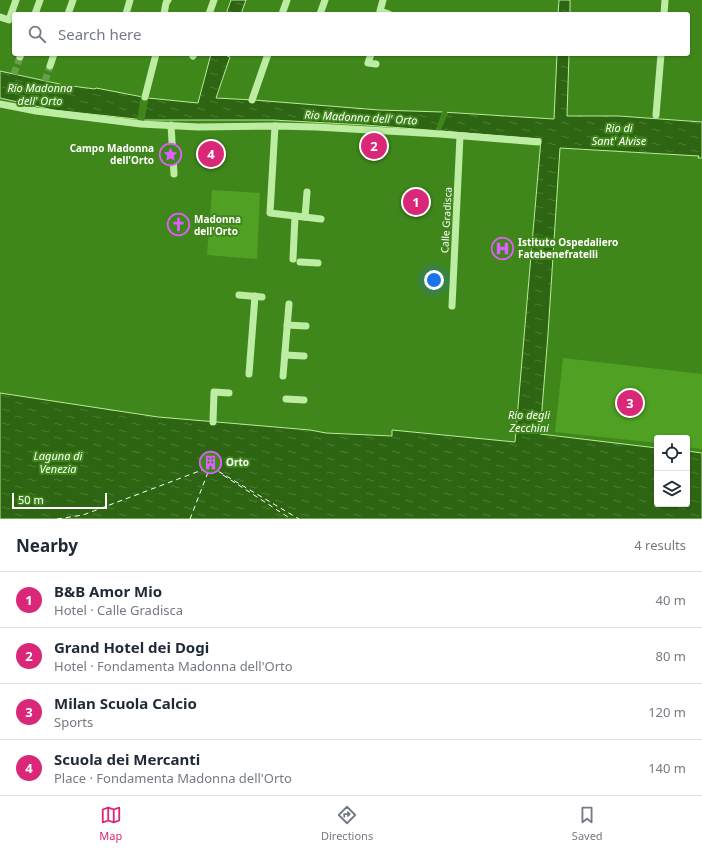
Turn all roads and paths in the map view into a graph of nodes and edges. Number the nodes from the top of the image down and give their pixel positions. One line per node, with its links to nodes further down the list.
1 (16, 0): 20 (street)
2 (40, 0): 11 (street)
3 (73, 0): 12 (street)
4 (130, 0): 13 (street)
5 (168, 0): 14 (street)
6 (214, 0): 15 (street)
7 (287, 0): 16 (street)
8 (325, 0): 17 (street)
9 (383, 0): 18 (street)
10 (665, 0): 19 (street)
11 (36, 12)
12 (69, 12)
13 (127, 12)
14 (164, 12)
15 (210, 12)
16 (283, 12)
17 (321, 12)
18 (382, 12)
19 (664, 12)
20 (0, 17)
21 (53, 56): 27 (street)
22 (155, 56): 28 (street)
23 (267, 56): 29 (street)
24 (370, 56): 26 (street)
25 (661, 56): 31 (street)
26 (376, 64)
27 (50, 66)
28 (145, 97)
29 (252, 100)
30 (0, 104): 32 (street)
31 (656, 115)
32 (171, 125): 33 (street); 36 (street)
33 (275, 126): 34 (street); 38 (street)
34 (460, 136): 35 (street); 46 (street, Calle Gradisca)
35 (538, 142)
36 (174, 174)
37 (307, 192): 39 (street)
38 (295, 216): 39 (street); 41 (street)
39 (305, 217): 40 (street)
40 (321, 219)
41 (318, 264)
42 (239, 295): 43 (street)
43 (255, 296): 44 (street); 51 (street)
44 (262, 297)
45 (289, 304): 47 (street)
46 (452, 306)
47 (287, 325): 48 (street); 49 (street)
48 (306, 326)
49 (285, 355): 50 (street); 52 (street)
50 (304, 356)
51 (249, 374)
52 (283, 376)
53 (229, 393): 56 (street)
54 (286, 399): 55 (street)
55 (304, 400)
56 (213, 422)

